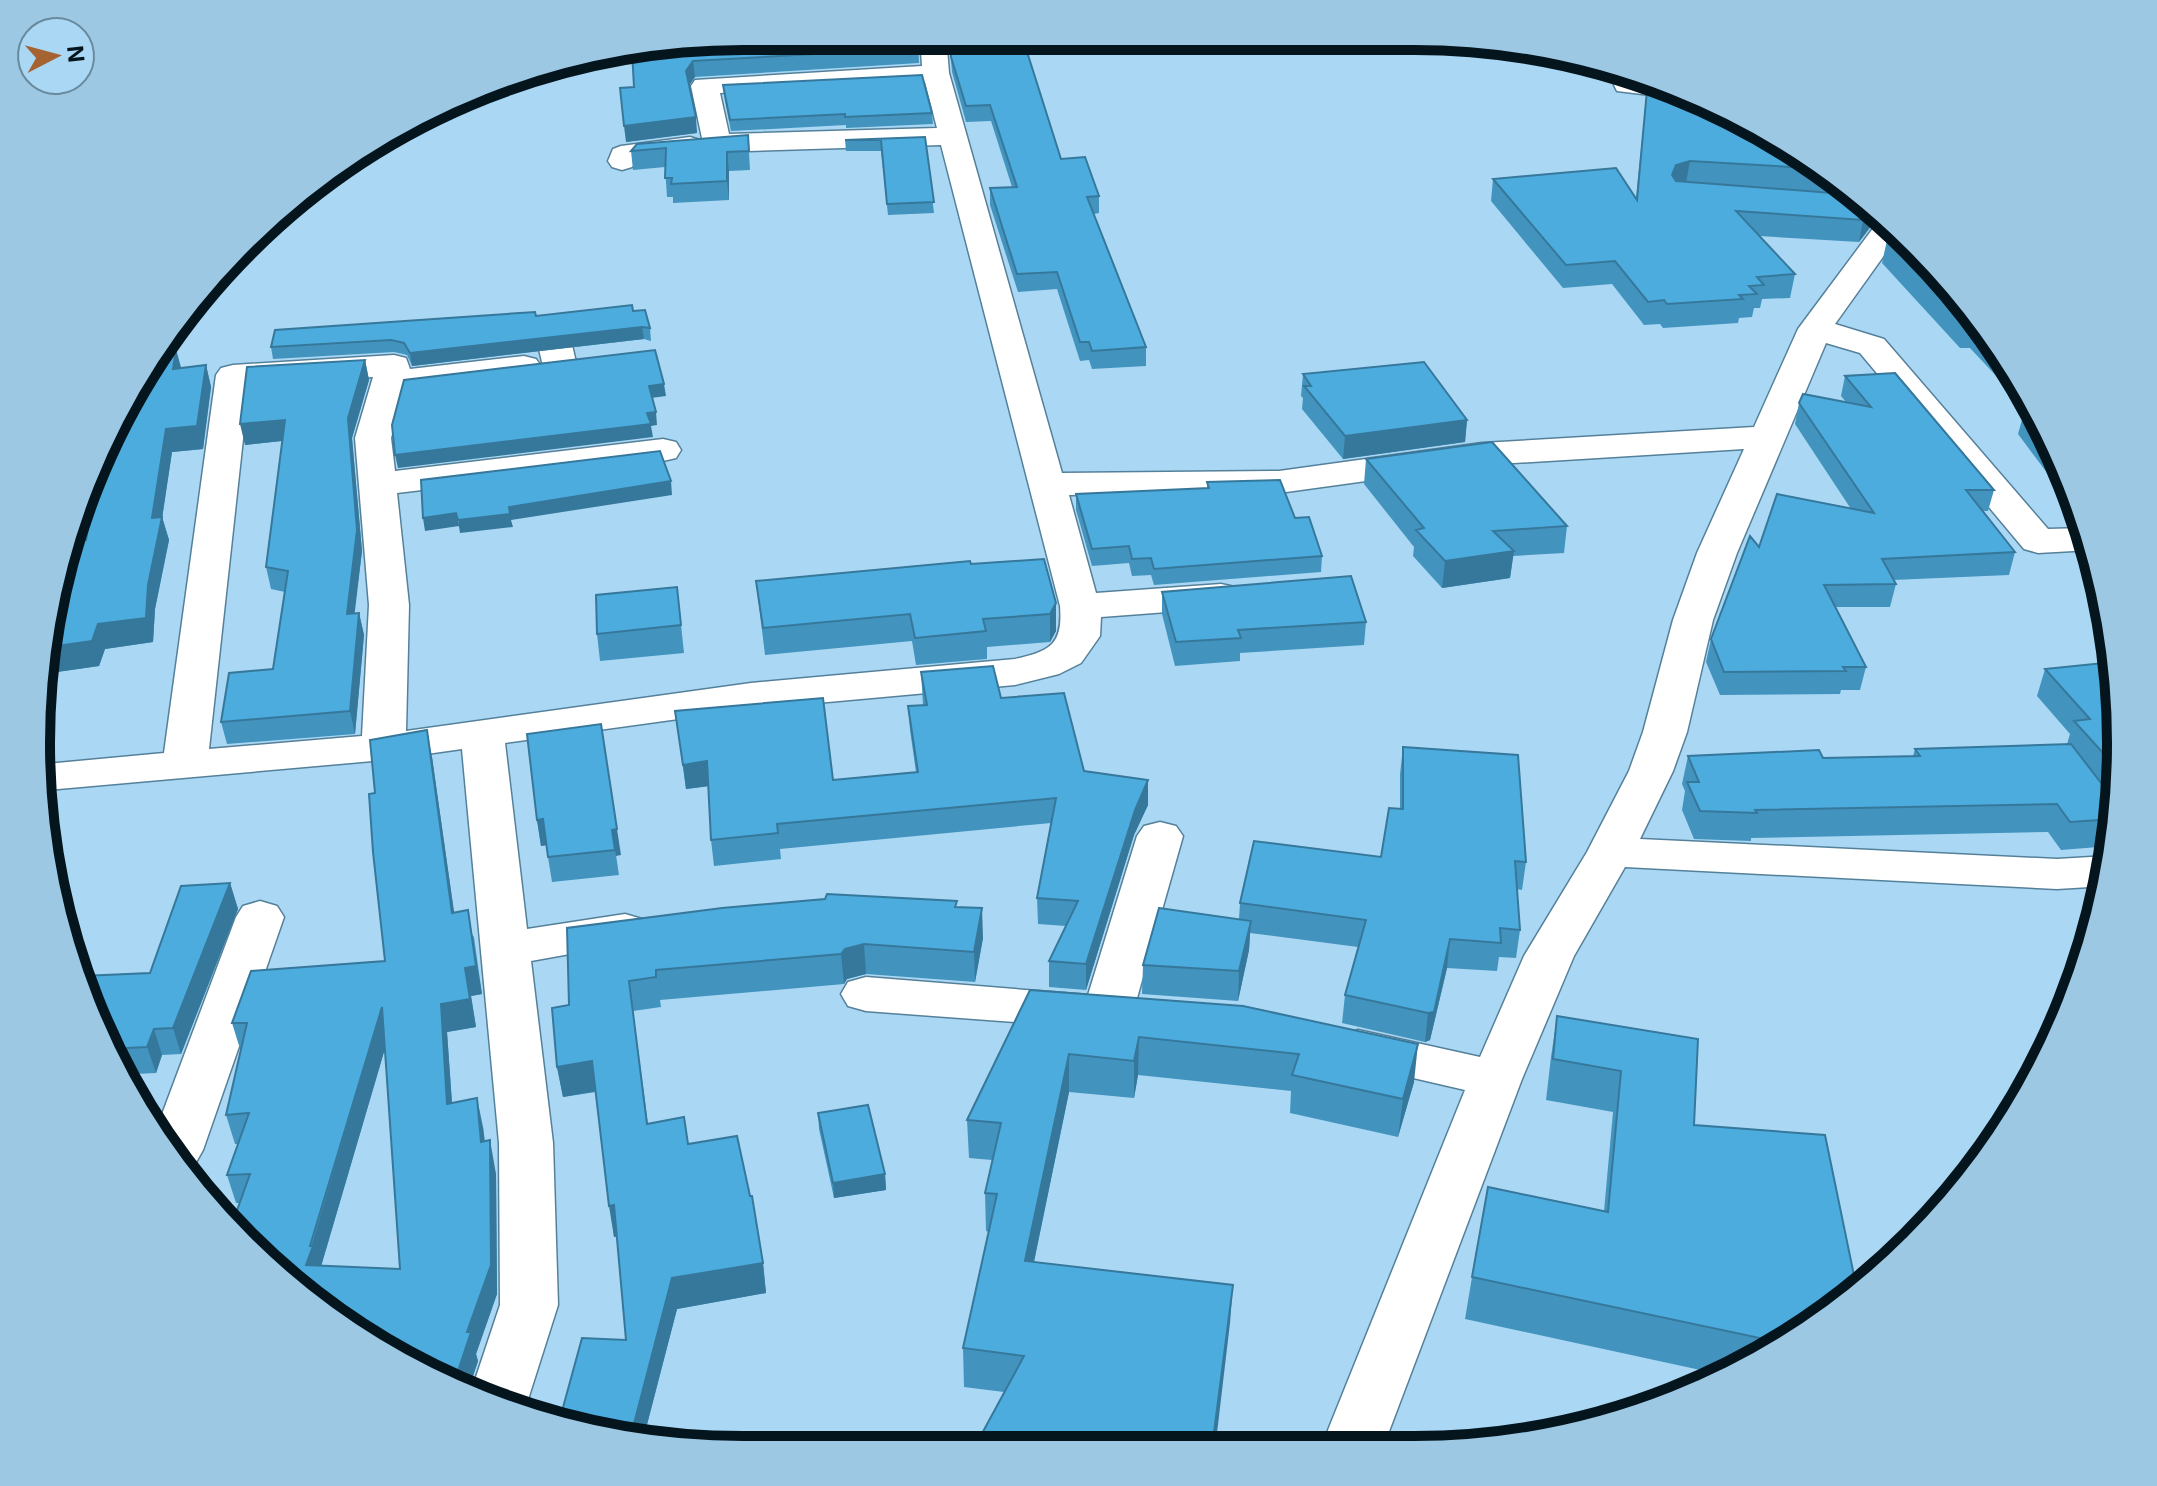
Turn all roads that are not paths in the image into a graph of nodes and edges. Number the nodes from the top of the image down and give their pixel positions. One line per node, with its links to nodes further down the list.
1 (934, 55): 4 (street); 5 (street)
2 (1627, 85): 3 (street)
3 (1632, 85)
4 (955, 136): 5 (street); 14 (street)
5 (717, 143): 6 (street)
6 (622, 161)
7 (1884, 234): 9 (street)
8 (551, 328): 10 (street)
9 (1815, 329): 11 (street); 15 (street)
10 (388, 382): 13 (street); 20 (street)
11 (1767, 437): 14 (street); 23 (street)
12 (663, 450): 13 (street)
13 (376, 484): 19 (street)
14 (1048, 484): 17 (street)
15 (2076, 539)
16 (1259, 593): 17 (street)
17 (1080, 606): 18 (street)
18 (482, 734): 19 (street); 27 (street)
19 (384, 747): 20 (street)
20 (185, 766): 21 (street)
21 (51, 777)
22 (1160, 836): 28 (street)
23 (1610, 852): 24 (street); 30 (street)
24 (2095, 872)
25 (260, 917): 31 (street)
26 (670, 924): 27 (street)
27 (505, 949): 32 (street)
28 (866, 994)
29 (1316, 1039): 30 (street)
30 (1496, 1079): 33 (street)
31 (178, 1144)
32 (501, 1392)
33 (1356, 1436)

